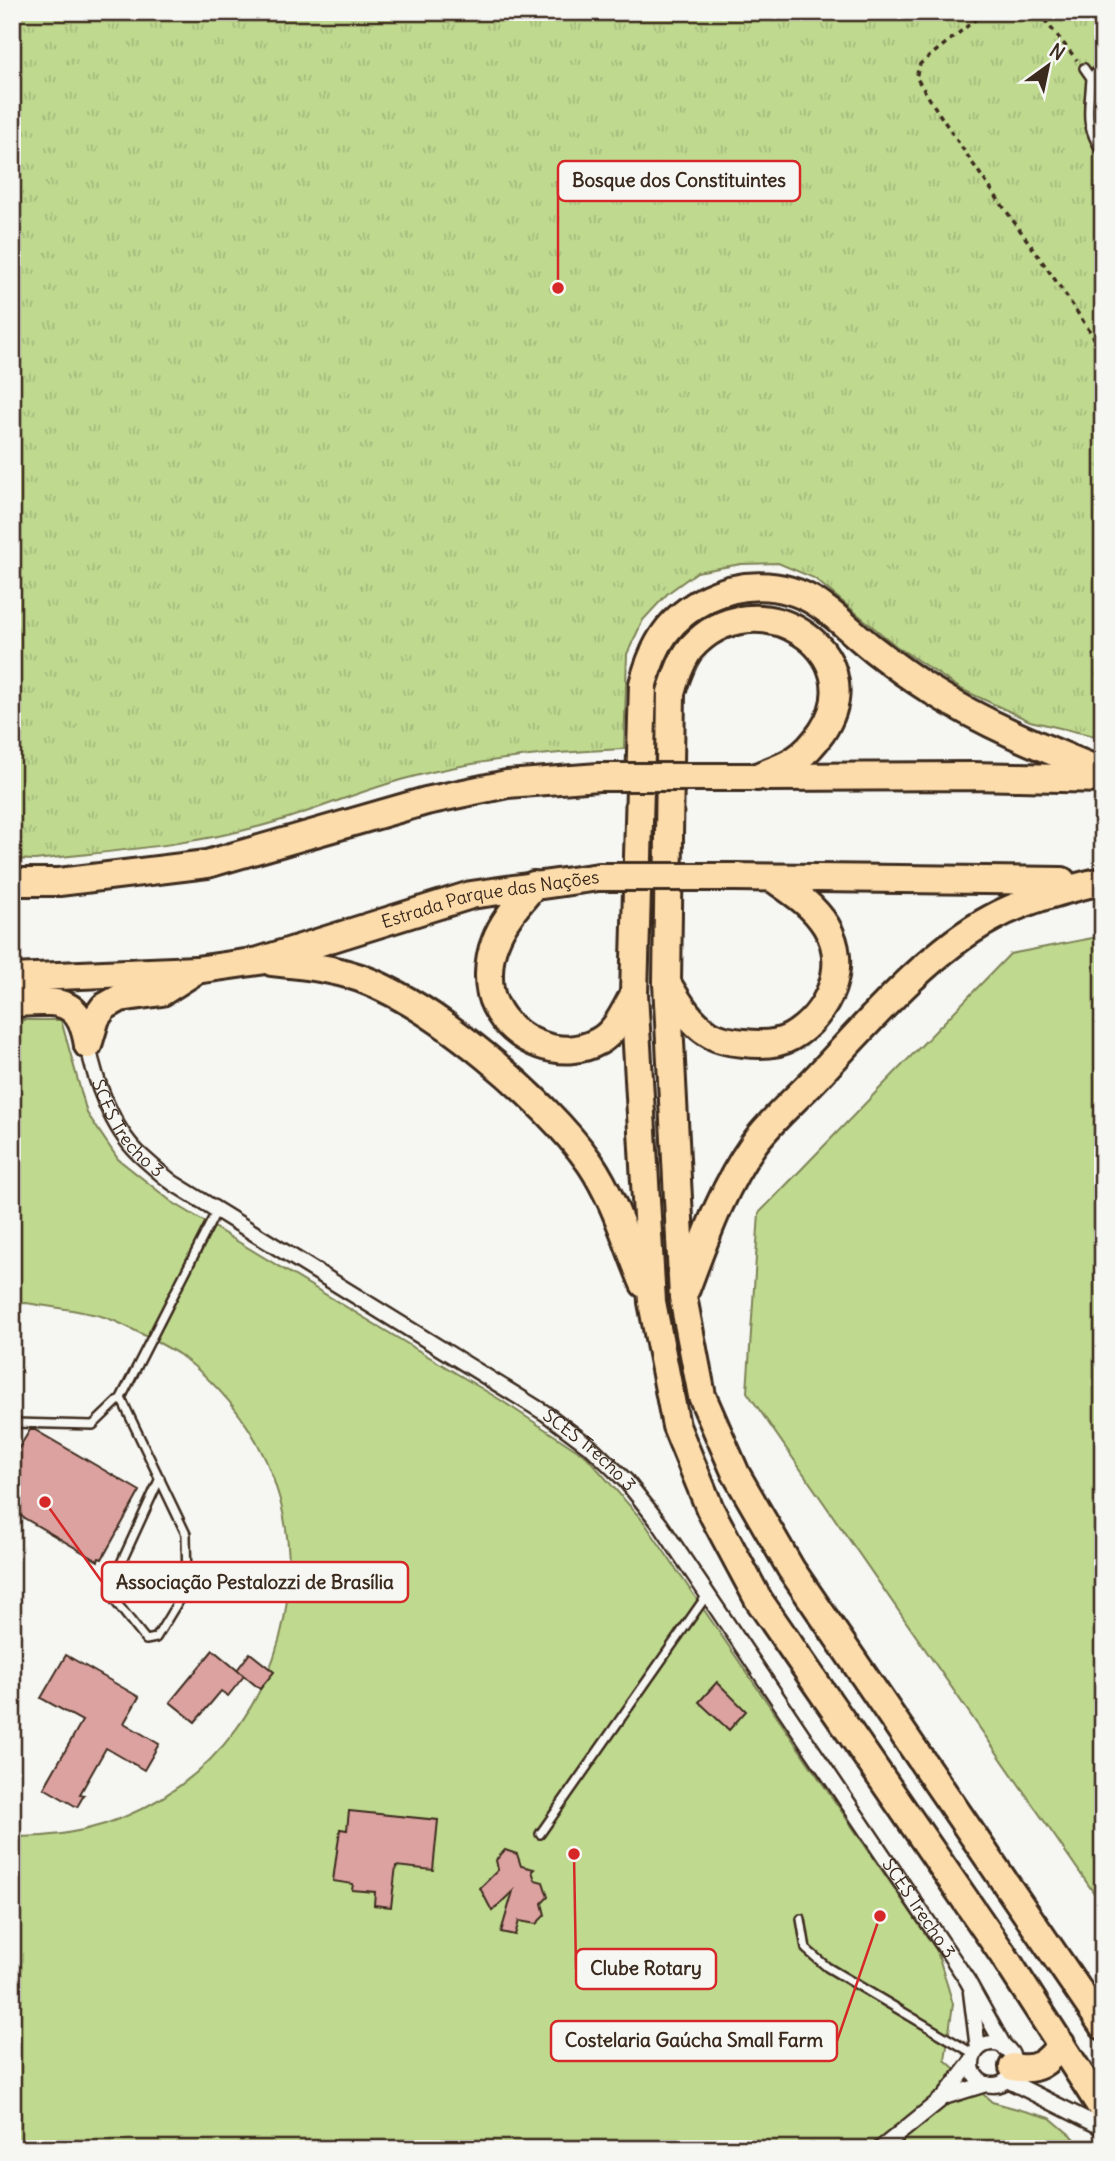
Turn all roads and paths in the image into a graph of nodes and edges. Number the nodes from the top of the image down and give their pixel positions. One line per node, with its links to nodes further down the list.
1 (985, 12): 7 (path)
2 (1038, 12): 4 (path)
3 (1103, 65): 5 (lane)
4 (1083, 68): 5 (lane)
5 (1091, 78): 6 (lane)
6 (1103, 153)
7 (1103, 346)
8 (1103, 772): 19 (highway)
9 (754, 777): 10 (highway); 12 (highway, bridge); 18 (highway)
10 (1103, 779)
11 (774, 879): 13 (highway, Estrada Parque das Nações); 14 (highway, Estrada Parque das Nações, bridge); 18 (highway)
12 (12, 882)
13 (1100, 882): 23 (highway)
14 (534, 885): 15 (highway, Estrada Parque das Nações); 19 (highway)
15 (260, 961): 16 (highway, Estrada Parque das Nações); 24 (highway)
16 (196, 970): 17 (highway, Estrada Parque das Nações); 21 (highway)
17 (12, 978)
18 (667, 983): 23 (highway)
19 (634, 994): 24 (highway)
20 (12, 1003): 21 (highway)
21 (88, 1045): 22 (street, SCES Trecho 3)
22 (216, 1212): 25 (lane); 28 (street, SCES Trecho 3)
23 (683, 1297): 32 (highway)
24 (652, 1302): 33 (highway)
25 (121, 1398): 26 (lane); 27 (lane)
26 (14, 1423)
27 (160, 1478): 27 (lane)
28 (708, 1594): 29 (lane); 31 (street, SCES Trecho 3)
29 (540, 1834)
30 (801, 1919): 34 (lane)
31 (970, 1987): 34 (street, SCES Trecho 3); 35 (street, SCES Trecho 3)
32 (1103, 2026)
33 (1061, 2045): 35 (highway); 38 (highway)
34 (975, 2055): 35 (street); 36 (street); 37 (street)
35 (1009, 2065): 36 (street); 39 (street)
36 (986, 2084): 37 (street)
37 (944, 2096): 40 (street)
38 (1103, 2110)
39 (1103, 2128)
40 (880, 2149)

